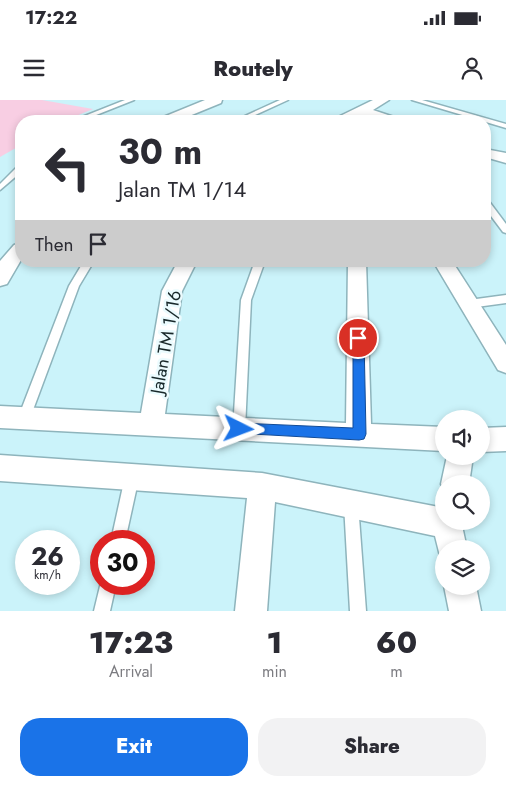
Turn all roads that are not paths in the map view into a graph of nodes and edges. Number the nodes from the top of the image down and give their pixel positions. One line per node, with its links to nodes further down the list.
1 (131, 100): 7 (lane)
2 (216, 100): 8 (street)
3 (284, 100): 9 (lane)
4 (383, 100): 6 (street)
5 (415, 100): 12 (lane)
6 (362, 111): 10 (street); 11 (street)
7 (91, 115)
8 (180, 115)
9 (250, 115)
10 (354, 115)
11 (374, 115)
12 (468, 115)
13 (491, 122): 14 (lane)
14 (506, 126)
15 (491, 154): 16 (street)
16 (506, 158)
17 (15, 174): 18 (lane)
18 (0, 188)
19 (491, 210): 20 (lane)
20 (506, 230)
21 (15, 255): 27 (street)
22 (85, 267): 31 (lane)
23 (185, 267): 32 (street, Jalan TM 1/16)
24 (258, 267): 33 (lane)
25 (357, 267): 34 (street)
26 (446, 267): 29 (street)
27 (0, 279)
28 (506, 300): 29 (lane)
29 (469, 304): 30 (street)
30 (506, 364)
31 (12, 418): 32 (street)
32 (151, 424): 33 (street)
33 (239, 429): 34 (street)
34 (359, 434): 35 (street)
35 (435, 438)
36 (506, 439): 37 (street)
37 (490, 440)
38 (0, 468): 39 (street)
39 (132, 477): 40 (street); 42 (lane)
40 (262, 486): 41 (street); 47 (street)
41 (351, 504): 43 (street); 48 (lane)
42 (120, 530)
43 (449, 531)
44 (106, 595): 46 (lane)
45 (462, 595): 49 (street)
46 (102, 611)
47 (251, 611)
48 (358, 611)
49 (465, 611)

